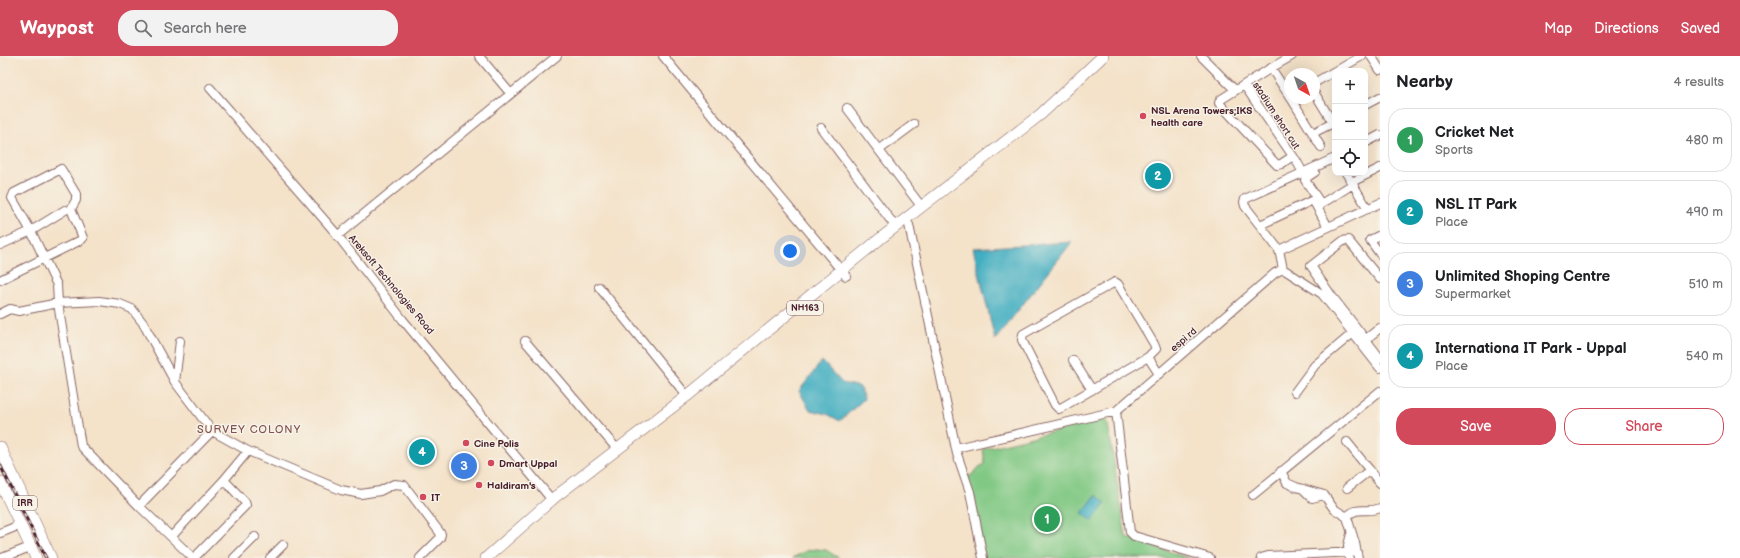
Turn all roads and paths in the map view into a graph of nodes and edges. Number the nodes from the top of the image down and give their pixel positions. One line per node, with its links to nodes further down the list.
1 (479, 56): 19 (street)
2 (557, 56): 19 (street)
3 (663, 56): 59 (street)
4 (1111, 56): 9 (highway, NH163)
5 (1201, 56): 18 (street)
6 (1292, 56): 10 (street, stadium short cut)
7 (1362, 56): 11 (street)
8 (1371, 56): 12 (street)
9 (1100, 62): 44 (highway, NH163); 47 (highway, NH163)
10 (1271, 68): 15 (street, stadium short cut); 17 (street)
11 (1342, 68)
12 (1380, 70)
13 (1332, 74): 14 (street)
14 (1320, 80)
15 (1244, 85): 18 (street); 34 (street, stadium short cut)
16 (210, 88): 53 (street, Areksoft Technologies Road)
17 (1284, 88)
18 (1235, 90): 34 (street, stadium short cut)
19 (510, 93): 53 (street)
20 (1380, 97): 23 (street)
21 (1320, 101): 25 (street)
22 (1294, 104): 29 (street)
23 (1367, 104)
24 (848, 108): 33 (street)
25 (1332, 119)
26 (1332, 123): 29 (street)
27 (914, 124): 33 (street)
28 (821, 128): 49 (street)
29 (1313, 133): 32 (street)
30 (1380, 135): 31 (street)
31 (1368, 141)
32 (1321, 147)
33 (879, 150): 44 (street)
34 (1295, 159): 38 (street)
35 (1332, 159): 38 (street)
36 (1332, 162): 42 (street)
37 (1380, 168): 41 (street)
38 (1302, 174): 42 (street); 48 (street)
39 (1345, 176): 41 (street)
40 (1348, 176): 41 (street)
41 (1352, 184): 42 (street); 45 (street)
42 (1317, 203): 48 (street); 50 (street)
43 (1380, 203): 45 (street)
44 (921, 206): 47 (highway, NH163)
45 (1368, 208): 50 (street)
46 (65, 210): 51 (street)
47 (907, 222): 49 (highway, NH163); 59 (highway, NH163); 86 (street)
48 (1260, 225): 55 (street)
49 (896, 226): 59 (highway, NH163)
50 (1328, 227): 55 (street)
51 (31, 231): 54 (street); 57 (street); 57 (street)
52 (1380, 235): 56 (street)
53 (337, 236): 97 (street, Areksoft Technologies Road)
54 (0, 245)
55 (1279, 250): 58 (street)
56 (1380, 254)
57 (45, 258): 60 (street); 64 (street)
58 (1283, 269): 63 (street); 76 (street, espi rd)
59 (844, 273): 81 (highway, NH163); 121 (highway, NH163)
60 (0, 280)
61 (1380, 280): 63 (street)
62 (599, 287): 81 (street)
63 (1328, 297): 66 (street)
64 (58, 303): 65 (street); 77 (street); 98 (street)
65 (0, 314)
66 (1343, 315): 68 (street); 71 (street)
67 (1380, 328): 71 (street)
68 (1352, 333): 71 (street); 80 (street)
69 (180, 341): 77 (street)
70 (525, 341): 87 (street)
71 (1363, 341): 73 (street); 75 (street)
72 (1148, 357): 76 (street); 78 (street); 78 (street)
73 (1380, 358)
74 (1073, 360): 78 (street)
75 (1380, 368)
76 (1158, 374): 82 (street, espi rd)
77 (175, 382): 83 (street)
78 (1092, 390)
79 (1380, 391): 90 (street)
80 (1296, 392)
81 (687, 396): 87 (highway, NH163)
82 (1116, 411): 86 (street, espi rd); 124 (street)
83 (212, 431): 88 (street); 98 (street)
84 (1347, 442): 89 (street)
85 (0, 448): 101 (highway, IRR)
86 (956, 448): 94 (street)
87 (617, 449): 97 (highway, NH163)
88 (248, 451): 91 (street); 119 (street)
89 (1370, 470): 93 (street); 95 (street)
90 (1281, 471): 96 (street); 102 (street)
91 (224, 480): 107 (street); 116 (street)
92 (0, 482): 100 (highway, IRR)
93 (1380, 483)
94 (966, 485): 122 (street); 123 (street)
95 (1347, 488)
96 (1253, 494)
97 (553, 498): 120 (highway, NH163)
98 (139, 506): 107 (street)
99 (1380, 508): 102 (street)
100 (13, 510): 101 (highway); 104 (highway, IRR)
101 (30, 513): 103 (highway, IRR)
102 (1347, 517): 106 (street)
103 (37, 527): 104 (highway); 115 (highway, IRR)
104 (22, 529): 105 (street); 110 (highway, IRR)
105 (0, 533)
106 (1351, 534): 111 (street); 112 (street)
107 (172, 536): 116 (street)
108 (255, 537): 117 (street)
109 (282, 545): 118 (street)
110 (30, 547): 113 (street); 114 (highway, IRR)
111 (1348, 555): 112 (street); 125 (street)
112 (1357, 555)
113 (2, 558)
114 (36, 558)
115 (51, 558)
116 (194, 558)
117 (234, 558)
118 (270, 558)
119 (420, 558)
120 (486, 558)
121 (498, 558)
122 (978, 558)
123 (983, 558)
124 (1210, 558)
125 (1261, 558)

